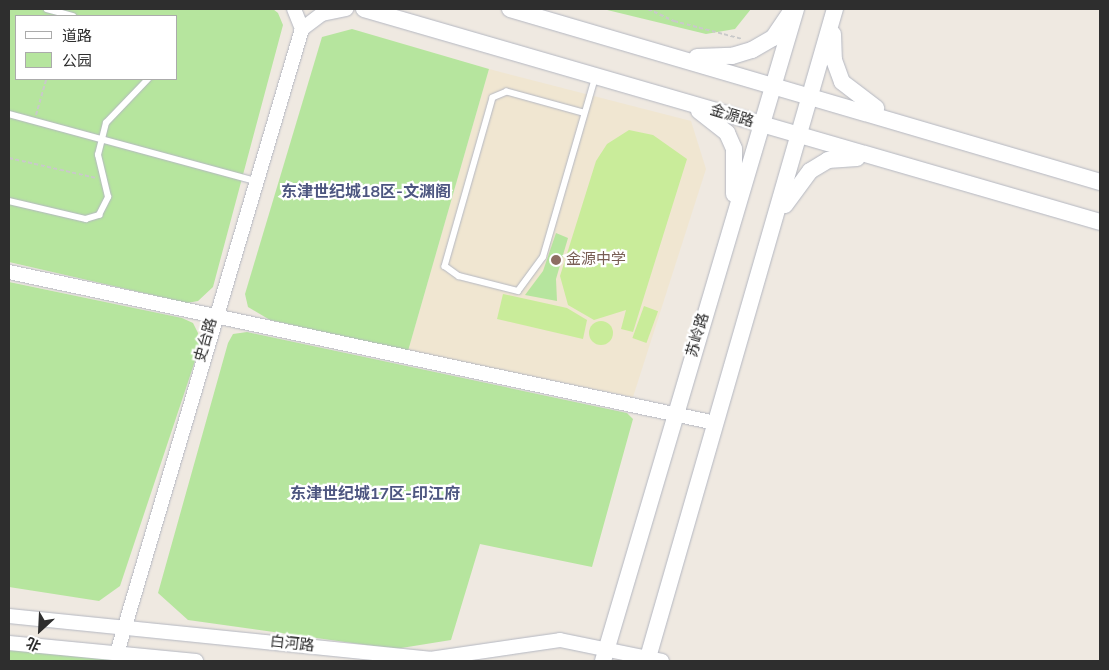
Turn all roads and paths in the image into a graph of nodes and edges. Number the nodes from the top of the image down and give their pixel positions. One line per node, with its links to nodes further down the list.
1 (47, 9): 9 (lane)
2 (294, 9): 10 (street)
3 (346, 9): 10 (street)
4 (364, 9): 13 (main road, 金源路)
5 (510, 9): 12 (main road)
6 (648, 9): 11 (path)
7 (794, 9): 11 (main road); 16 (main road, 苏岭路)
8 (834, 13): 17 (main road); 23 (main road)
9 (69, 15)
10 (302, 29): 29 (street, 史台路)
11 (752, 50): 12 (main road)
12 (680, 57): 16 (main road)
13 (596, 76): 18 (main road, 金源路); 19 (lane)
14 (46, 80): 21 (path)
15 (147, 80): 25 (lane)
16 (773, 84): 17 (main road); 22 (main road, 苏岭路)
17 (810, 95): 23 (main road); 24 (main road)
18 (677, 100): 22 (main road, 金源路); 32 (main road)
19 (583, 113): 19 (lane)
20 (9, 114): 21 (lane)
21 (32, 121): 25 (lane)
22 (760, 124): 24 (main road, 金源路); 32 (main road, 苏岭路)
23 (908, 124): 30 (main road)
24 (799, 135): 27 (main road, 金源路); 34 (main road)
25 (101, 142): 28 (lane); 29 (lane)
26 (9, 158): 28 (path)
27 (897, 164): 33 (main road, 金源路); 34 (main road)
28 (101, 179): 31 (lane)
29 (255, 181): 36 (street, 史台路)
30 (1100, 182)
31 (9, 201)
32 (734, 212): 37 (main road, 苏岭路)
33 (1100, 222)
34 (774, 224): 38 (main road)
35 (9, 272): 36 (street)
36 (213, 317): 37 (street); 40 (street, 史台路)
37 (676, 413): 38 (street); 43 (main road, 苏岭路)
38 (716, 423): 44 (main road)
39 (9, 616): 40 (street, 白河路)
40 (122, 626): 42 (street, 史台路); 43 (street, 白河路)
41 (9, 643): 42 (street)
42 (117, 653): 45 (street)
43 (605, 655): 44 (street, 白河路)
44 (652, 660)
45 (196, 661)

